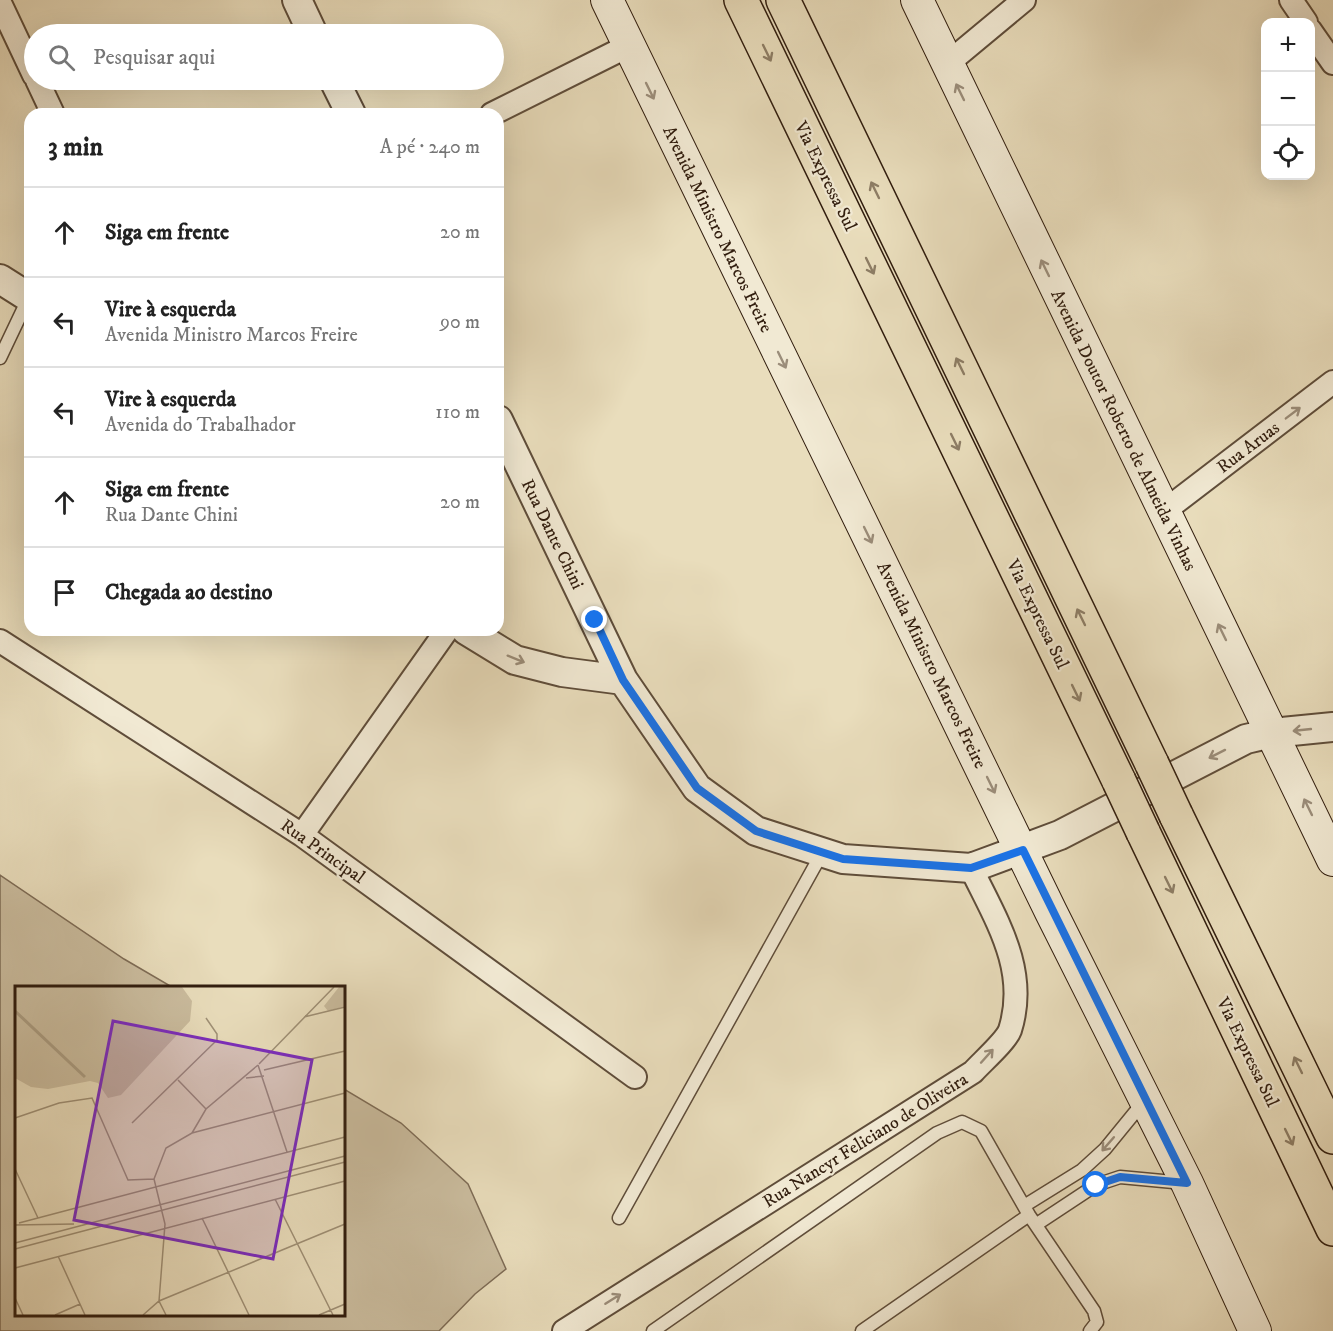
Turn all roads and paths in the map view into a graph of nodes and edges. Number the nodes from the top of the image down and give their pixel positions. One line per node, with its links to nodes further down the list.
1 (297, 0): 10 (street)
2 (606, 0): 12 (main road, Avenida Ministro Marcos Freire)
3 (741, 0): 45 (highway, Via Expressa Sul, one-way to 45, bridge)
4 (783, 0): 41 (highway, Via Expressa Sul, one-way to 4, bridge)
5 (916, 0): 15 (main road, Avenida Doutor Roberto de Almeida Vinhas)
6 (1024, 0): 15 (street)
7 (1291, 0): 9 (street)
8 (0, 3): 13 (street)
9 (1303, 18)
10 (308, 24)
11 (1315, 36): 14 (street)
12 (628, 46): 20 (street); 35 (main road, Avenida Ministro Marcos Freire, one-way to 35)
13 (24, 54)
14 (1333, 63)
15 (946, 64): 27 (main road, Avenida Doutor Roberto de Almeida Vinhas, one-way to 15)
16 (42, 90): 18 (street)
17 (339, 90): 19 (street)
18 (50, 108)
19 (348, 108)
20 (504, 108)
21 (0, 279): 22 (street)
22 (24, 294)
23 (24, 310): 24 (lane)
24 (0, 358)
25 (1333, 382): 27 (street, Rua Aruas, one-way to 25)
26 (504, 432): 31 (street, Rua Dante Chini)
27 (1163, 512): 33 (main road, Avenida Doutor Roberto de Almeida Vinhas, one-way to 27)
28 (443, 636): 34 (street)
29 (476, 636): 31 (street, one-way to 31)
30 (0, 641): 34 (street, Rua Principal)
31 (623, 680): 36 (street, Rua Dante Chini)
32 (1333, 727): 33 (street, one-way to 33)
33 (1272, 733): 35 (street, one-way to 35); 37 (main road, Avenida Doutor Roberto de Almeida Vinhas, one-way to 33)
34 (302, 835): 39 (street, Rua Principal)
35 (1023, 850): 38 (street); 40 (main road, Avenida Ministro Marcos Freire)
36 (822, 853): 38 (street, Rua Dante Chini); 44 (lane)
37 (1333, 860)
38 (971, 868): 46 (street, Rua Nancyr Feliciano de Oliveira, one-way to 38)
39 (635, 1077)
40 (1145, 1099): 42 (main road, Avenida Ministro Marcos Freire); 43 (lane, one-way to 43)
41 (1333, 1137)
42 (1187, 1183): 43 (lane); 50 (main road, Avenida Ministro Marcos Freire)
43 (1030, 1215): 47 (lane); 48 (lane); 49 (lane)
44 (619, 1218)
45 (1331, 1227)
46 (564, 1331)
47 (653, 1331)
48 (862, 1331)
49 (1090, 1331)
50 (1255, 1331)

